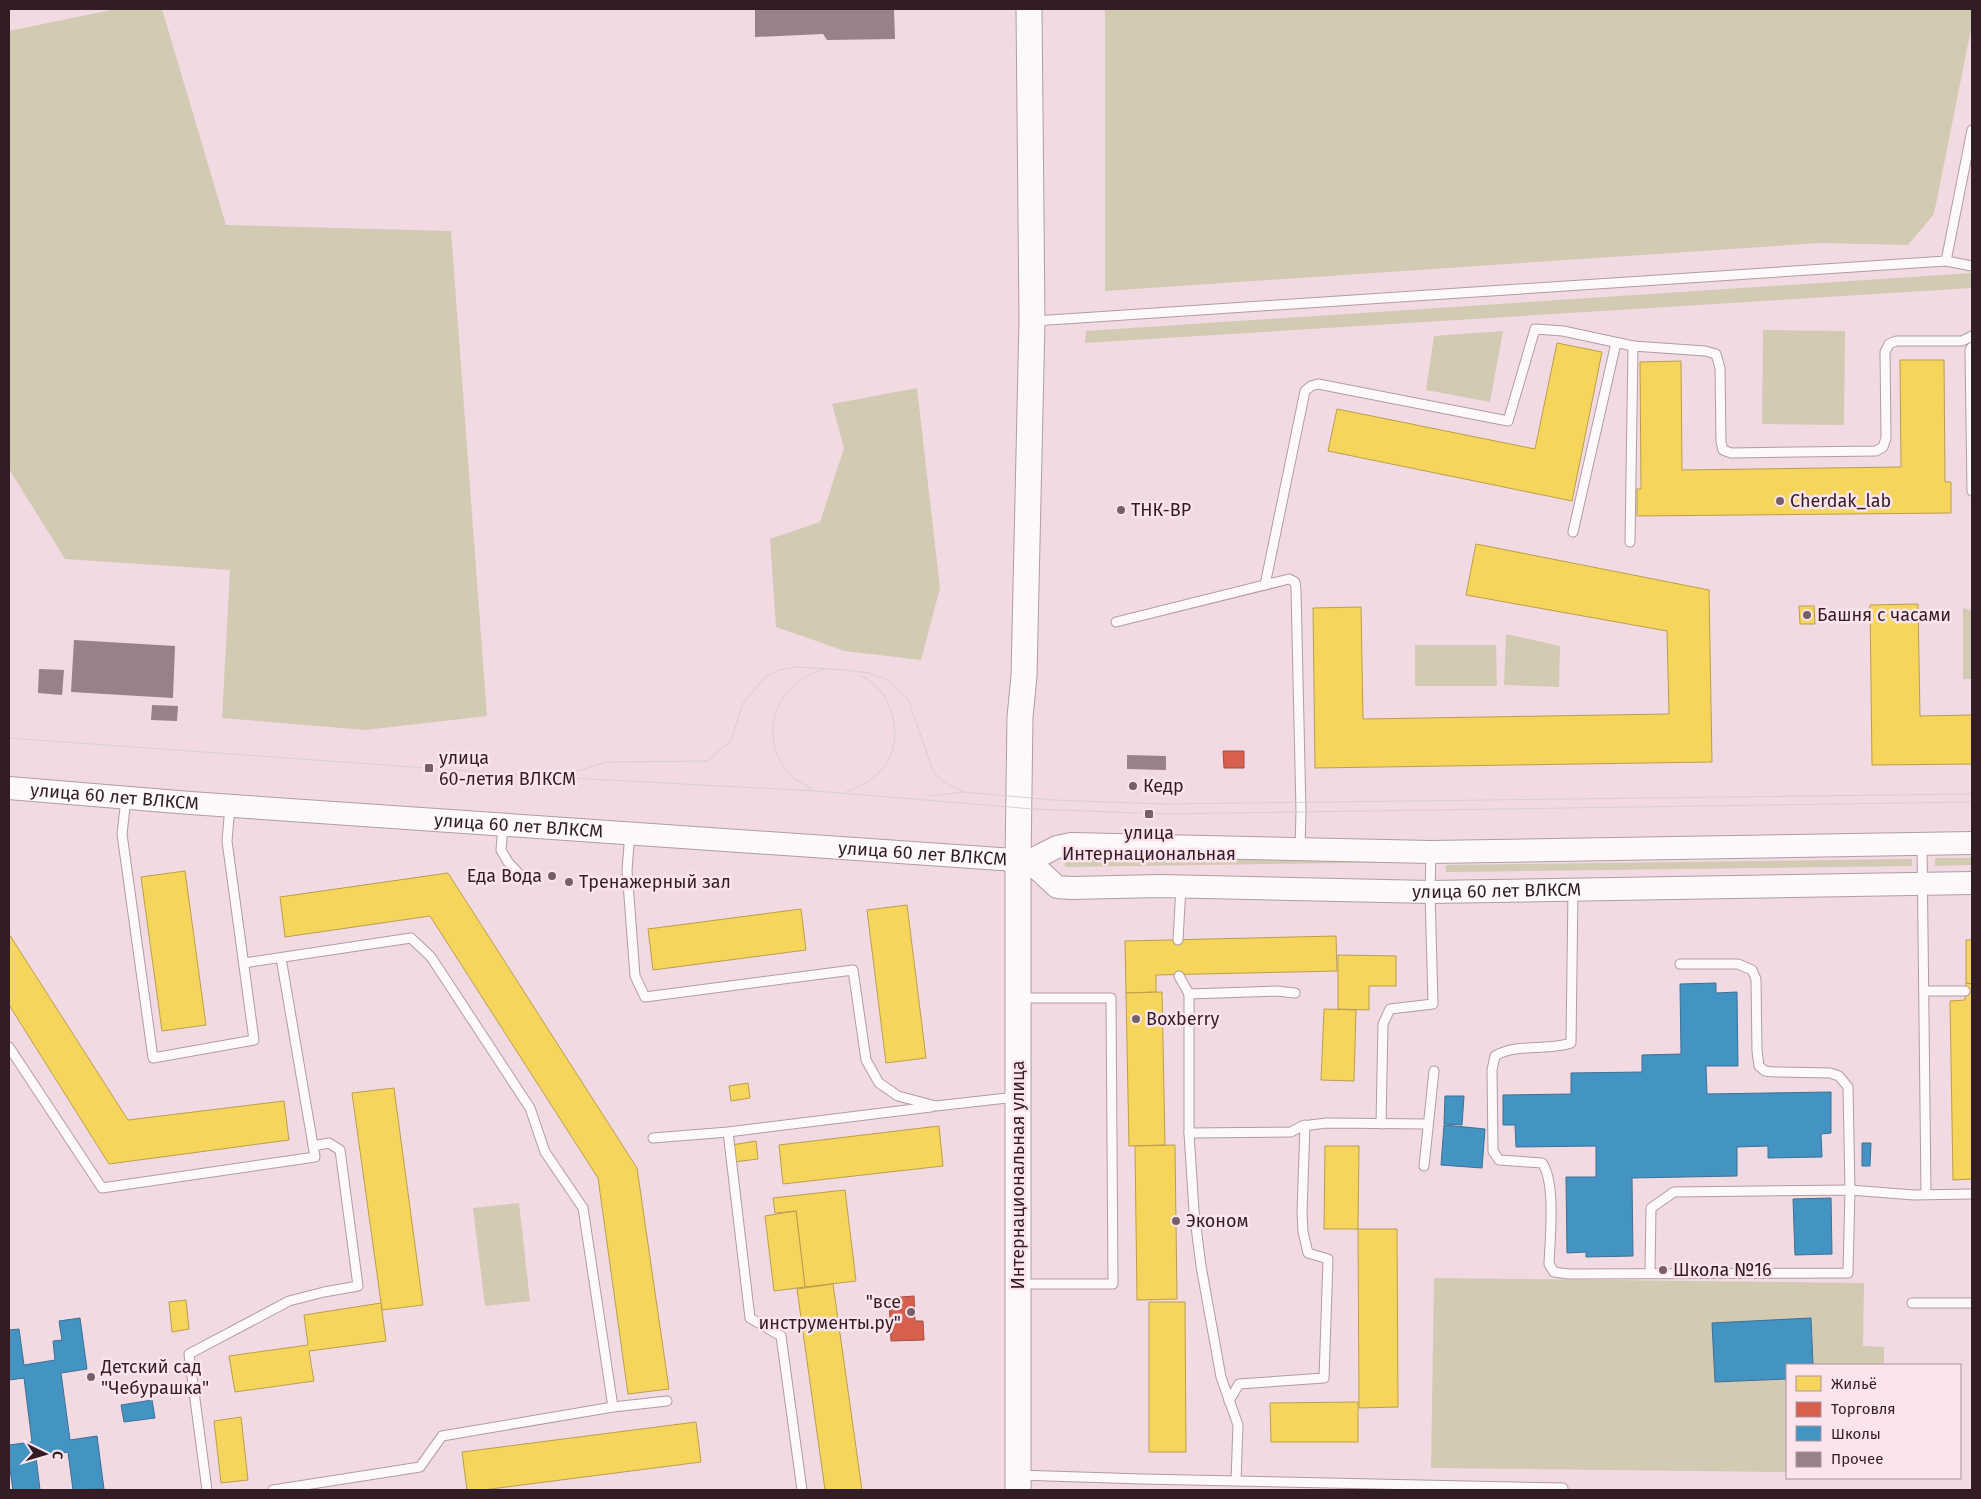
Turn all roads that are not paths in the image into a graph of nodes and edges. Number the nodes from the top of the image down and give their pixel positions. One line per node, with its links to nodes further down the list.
1 (1029, 9): 5 (main road, Интернациональная улица)
2 (1972, 130): 3 (lane)
3 (1946, 261): 4 (lane); 5 (lane)
4 (1972, 266)
5 (1032, 321): 24 (main road, Интернациональная улица)
6 (1972, 336): 8 (lane)
7 (1616, 342): 8 (lane); 11 (lane); 13 (lane)
8 (1633, 346): 12 (lane)
9 (1972, 347): 10 (lane)
10 (1972, 491)
11 (1573, 532)
12 (1630, 542)
13 (1265, 585): 14 (lane); 22 (lane)
14 (1116, 622)
15 (9, 788): 16 (street, улица 60 лет ВЛКСМ)
16 (126, 798): 17 (street, улица 60 лет ВЛКСМ); 33 (lane)
17 (230, 806): 18 (street, улица 60 лет ВЛКСМ); 33 (lane)
18 (503, 824): 19 (street, улица 60 лет ВЛКСМ); 25 (lane)
19 (630, 833): 24 (street, улица 60 лет ВЛКСМ); 44 (lane)
20 (1972, 843): 21 (street, улица 60 лет ВЛКСМ)
21 (1922, 844): 23 (street, улица 60 лет ВЛКСМ); 27 (lane)
22 (1300, 849): 23 (street, улица 60 лет ВЛКСМ); 24 (street, улица 60 лет ВЛКСМ)
23 (1431, 852): 30 (lane)
24 (1024, 861): 28 (street, улица 60 лет ВЛКСМ); 40 (main road, Интернациональная улица)
25 (523, 878)
26 (1972, 883): 27 (street, улица 60 лет ВЛКСМ)
27 (1922, 884): 29 (street, улица 60 лет ВЛКСМ); 36 (lane)
28 (1181, 887): 30 (street, улица 60 лет ВЛКСМ); 31 (lane)
29 (1573, 890): 30 (street, улица 60 лет ВЛКСМ); 56 (lane)
30 (1430, 892): 45 (lane)
31 (1178, 940)
32 (281, 958): 33 (lane); 51 (lane); 62 (lane)
33 (244, 963)
34 (1680, 964): 53 (lane)
35 (1179, 976): 39 (lane)
36 (1924, 991): 37 (lane); 54 (lane)
37 (1965, 991)
38 (1295, 993): 39 (lane)
39 (1189, 994): 49 (lane)
40 (1019, 998): 43 (main road, Интернациональная улица); 57 (lane)
41 (9, 1047): 51 (lane)
42 (1434, 1071): 46 (lane)
43 (1018, 1097): 44 (lane); 57 (main road, Интернациональная улица)
44 (936, 1106): 48 (lane)
45 (1381, 1124): 46 (lane); 47 (lane)
46 (1428, 1124): 52 (lane)
47 (1305, 1125): 49 (lane); 61 (lane)
48 (728, 1132): 50 (lane); 68 (lane)
49 (1189, 1133): 61 (lane)
50 (653, 1138)
51 (313, 1146): 66 (lane)
52 (1424, 1166)
53 (1850, 1190): 54 (lane); 56 (lane); 56 (lane)
54 (1926, 1194): 55 (lane)
55 (1972, 1194)
56 (1650, 1272)
57 (1018, 1284): 64 (main road, Интернациональная улица)
58 (1912, 1303): 59 (lane)
59 (1972, 1303)
60 (667, 1401): 62 (lane)
61 (1229, 1401): 63 (lane)
62 (613, 1407): 67 (lane)
63 (1236, 1481): 64 (lane); 65 (lane)
64 (1018, 1482)
65 (1354, 1487): 69 (lane)
66 (207, 1490)
67 (273, 1490)
68 (802, 1490)
69 (1563, 1490)

